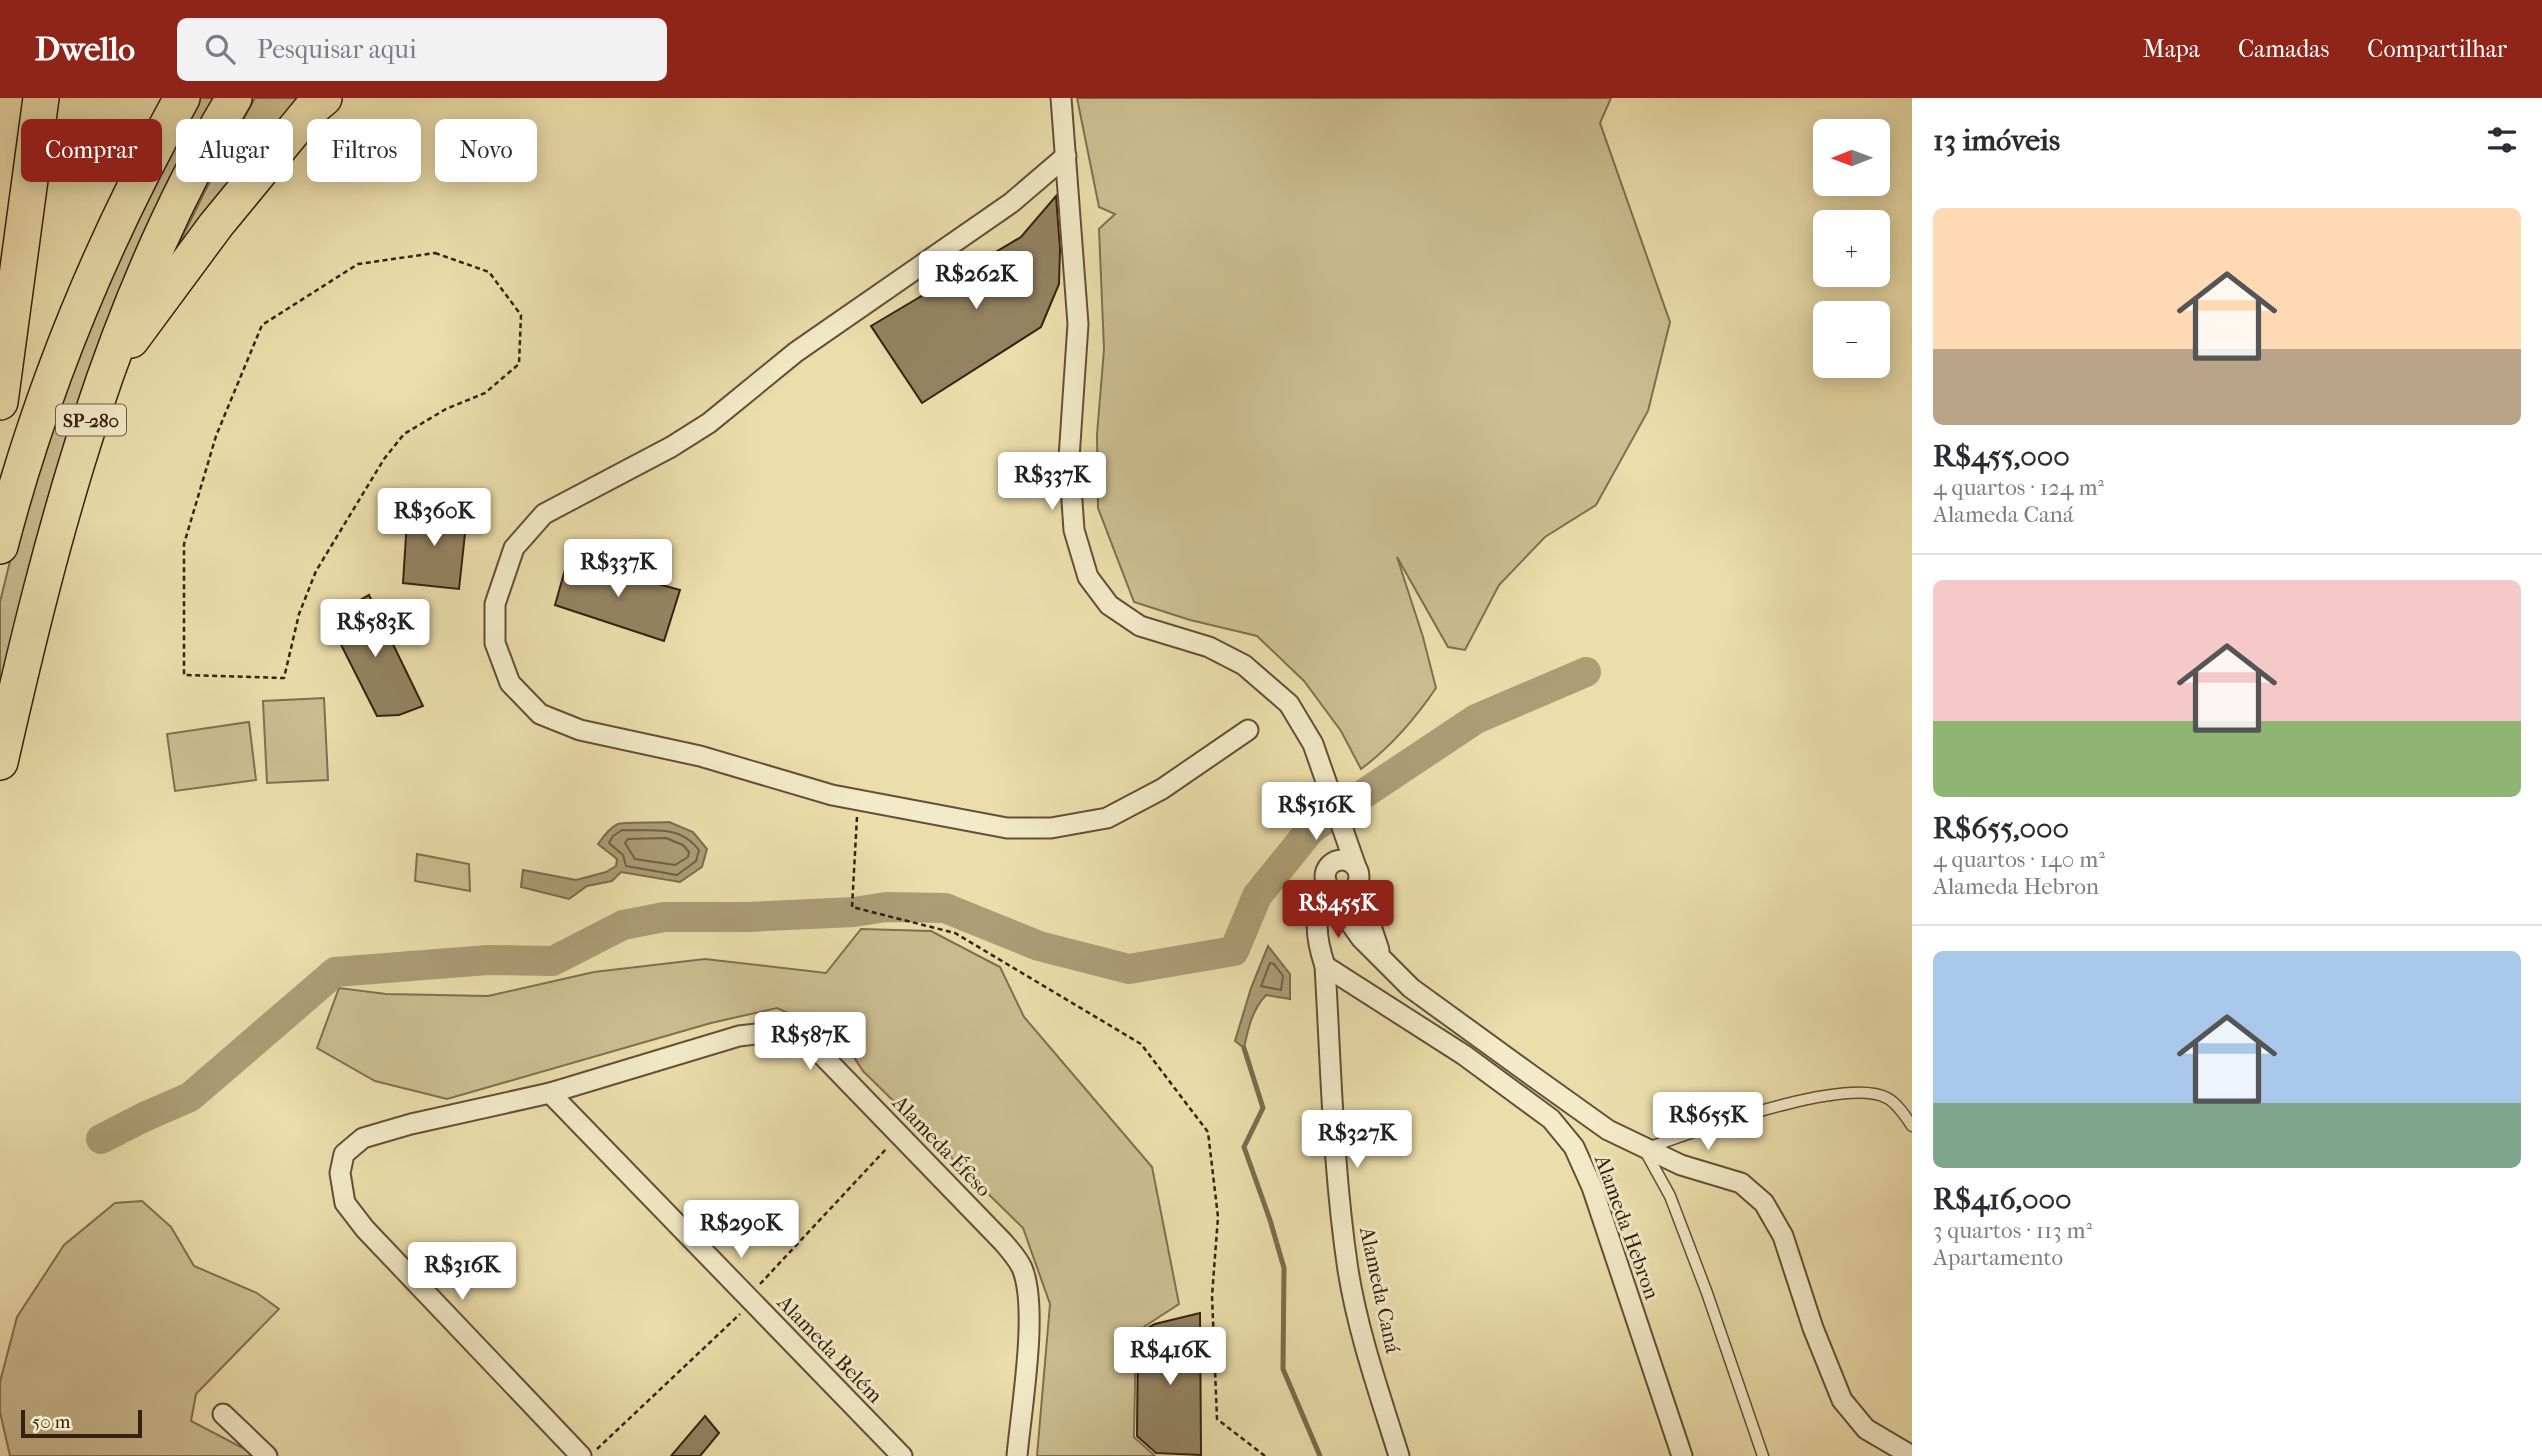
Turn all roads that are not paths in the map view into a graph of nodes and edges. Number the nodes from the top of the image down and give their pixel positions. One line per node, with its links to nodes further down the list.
1 (41, 98): 8 (highway)
2 (182, 98): 9 (highway, SP-280)
3 (234, 98): 7 (highway, SP-280)
4 (324, 98): 7 (highway)
5 (1061, 98): 6 (street)
6 (1066, 156): 10 (street); 12 (street)
7 (104, 377): 11 (highway, SP-280)
8 (0, 402)
9 (0, 546)
10 (1248, 730)
11 (0, 762)
12 (1339, 824): 13 (street); 14 (street, Alameda Caná)
13 (1356, 876): 14 (street); 14 (street); 15 (street)
14 (1329, 880): 15 (street); 16 (street, Alameda Caná)
15 (1383, 961): 19 (street)
16 (1325, 966): 26 (street, Alameda Caná); 27 (street, Alameda Hebron)
17 (550, 1093): 23 (street, Alameda Éfeso); 24 (street, Alameda Belém); 25 (street, Alameda Éfeso)
18 (1912, 1126): 19 (lane)
19 (1644, 1149): 21 (street); 28 (lane)
20 (223, 1414): 22 (street)
21 (1912, 1455)
22 (267, 1456)
23 (581, 1456)
24 (902, 1456)
25 (1017, 1456)
26 (1399, 1456)
27 (1682, 1456)
28 (1763, 1456)

